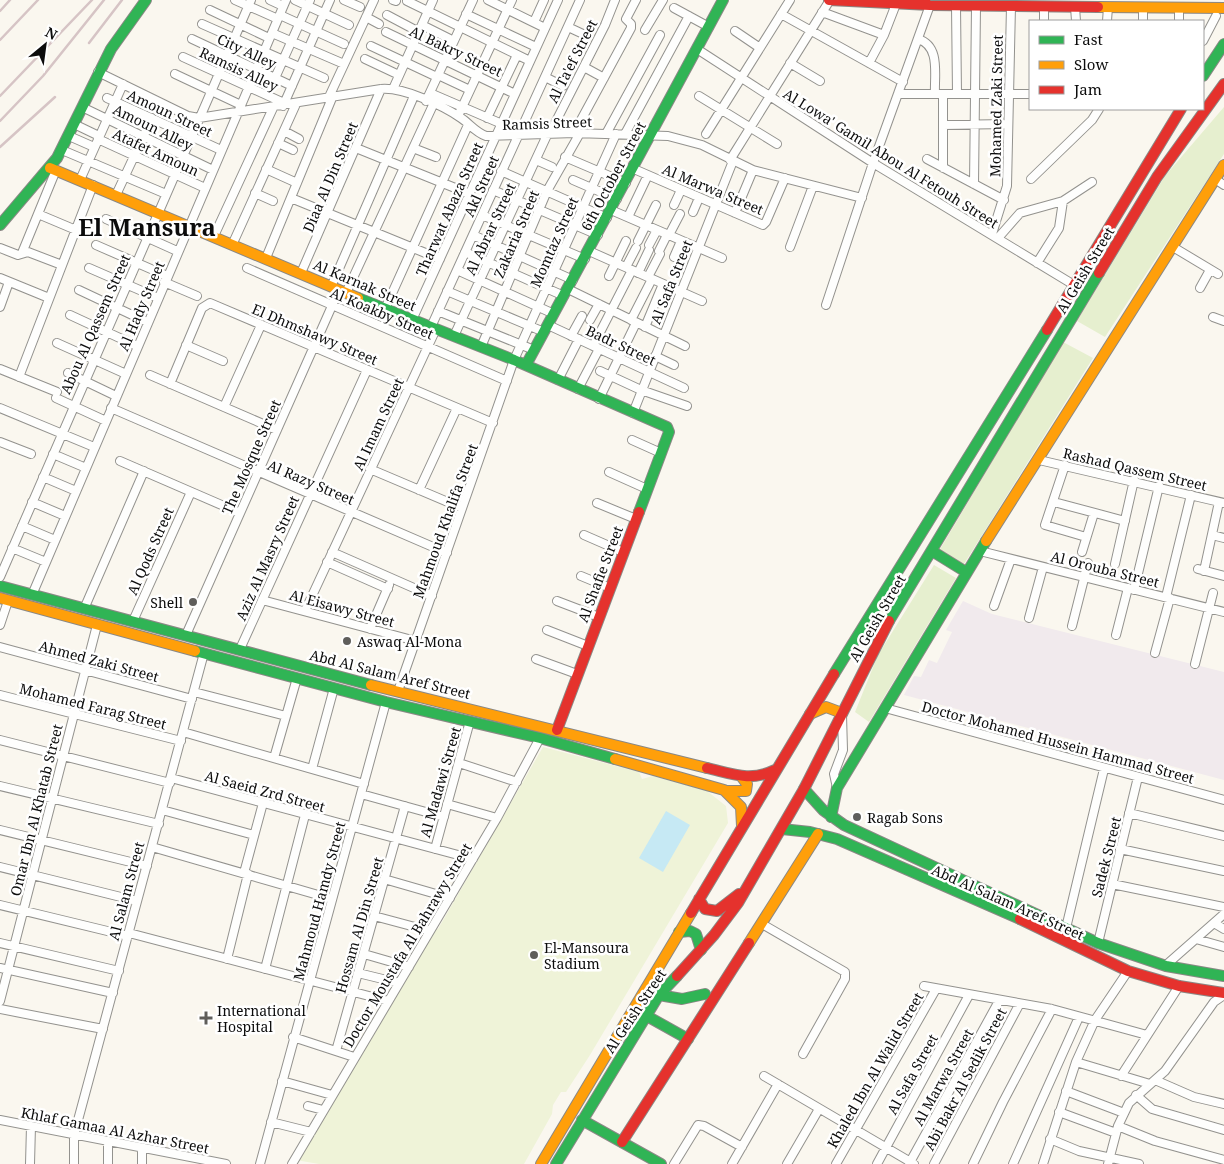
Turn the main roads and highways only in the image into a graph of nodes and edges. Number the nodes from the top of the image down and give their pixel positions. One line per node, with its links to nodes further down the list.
1 (146, 0): 16 (main road)
2 (723, 0): 18 (main road, 6th October Street)
3 (829, 0): 4 (main road)
4 (930, 3): 5 (main road)
5 (1038, 4): 6 (main road)
6 (1224, 8)
7 (1224, 44): 8 (main road)
8 (1204, 73)
9 (1224, 85): 12 (main road, Al Geish Street)
10 (1180, 110): 11 (main road, Al Geish Street)
11 (1175, 119): 12 (main road); 13 (main road, Al Geish Street)
12 (1190, 130): 14 (main road, Al Geish Street)
13 (1164, 136): 14 (main road); 19 (main road, Al Geish Street)
14 (1179, 146): 20 (main road, Al Geish Street)
15 (1224, 165): 23 (main road)
16 (53, 169): 17 (main road); 18 (main road, Al Karnak Street)
17 (0, 225)
18 (526, 365): 21 (main road, Al Karnak Street)
19 (1013, 385): 20 (main road); 29 (main road, Al Geish Street)
20 (1026, 394): 22 (main road, Al Geish Street)
21 (669, 429): 30 (main road, Al Shafie Street)
22 (932, 551): 23 (main road); 28 (main road, Al Geish Street)
23 (966, 572): 35 (main road)
24 (0, 581): 26 (main road, Abd Al Salam Aref Street)
25 (0, 586): 26 (main road)
26 (29, 594): 30 (main road, Abd Al Salam Aref Street)
27 (3, 600): 34 (main road, Abd Al Salam Aref Street)
28 (842, 713): 29 (main road); 33 (main road, Al Geish Street)
29 (808, 716): 31 (main road, Al Geish Street)
30 (557, 730): 32 (main road, Abd Al Salam Aref Street)
31 (775, 770): 32 (main road, Abd Al Salam Aref Street); 36 (main road, Al Geish Street)
32 (741, 776): 34 (main road)
33 (804, 789): 35 (main road, Abd Al Salam Aref Street); 37 (main road, Al Geish Street)
34 (724, 790): 36 (main road)
35 (831, 817): 39 (main road, Abd Al Salam Aref Street)
36 (742, 826): 43 (main road, Al Geish Street)
37 (782, 829): 38 (main road, Abd Al Salam Aref Street); 41 (main road, Al Geish Street)
38 (818, 834): 40 (main road, Abd Al Salam Aref Street); 55 (main road)
39 (919, 861): 40 (main road); 42 (main road, Abd Al Salam Aref Street)
40 (913, 874): 44 (main road, Abd Al Salam Aref Street)
41 (748, 886): 43 (main road); 48 (main road, Al Geish Street)
42 (979, 888): 44 (main road); 45 (main road, Abd Al Salam Aref Street)
43 (699, 899): 46 (main road, Al Geish Street)
44 (973, 899): 47 (main road, Abd Al Salam Aref Street)
45 (1063, 927): 47 (main road); 49 (main road, Abd Al Salam Aref Street)
46 (679, 932): 48 (main road); 58 (main road, Al Geish Street)
47 (1056, 937): 53 (main road, Abd Al Salam Aref Street)
48 (701, 950): 52 (main road, Al Geish Street)
49 (1224, 976)
50 (1224, 984): 53 (main road)
51 (705, 994): 52 (main road)
52 (659, 995): 54 (main road, Al Geish Street)
53 (1219, 996)
54 (645, 1015): 55 (main road); 56 (main road, Al Geish Street)
55 (688, 1039): 57 (main road)
56 (582, 1120): 57 (main road); 59 (main road, Al Geish Street)
57 (622, 1142): 60 (main road)
58 (541, 1164)
59 (556, 1164)
60 (661, 1164)

